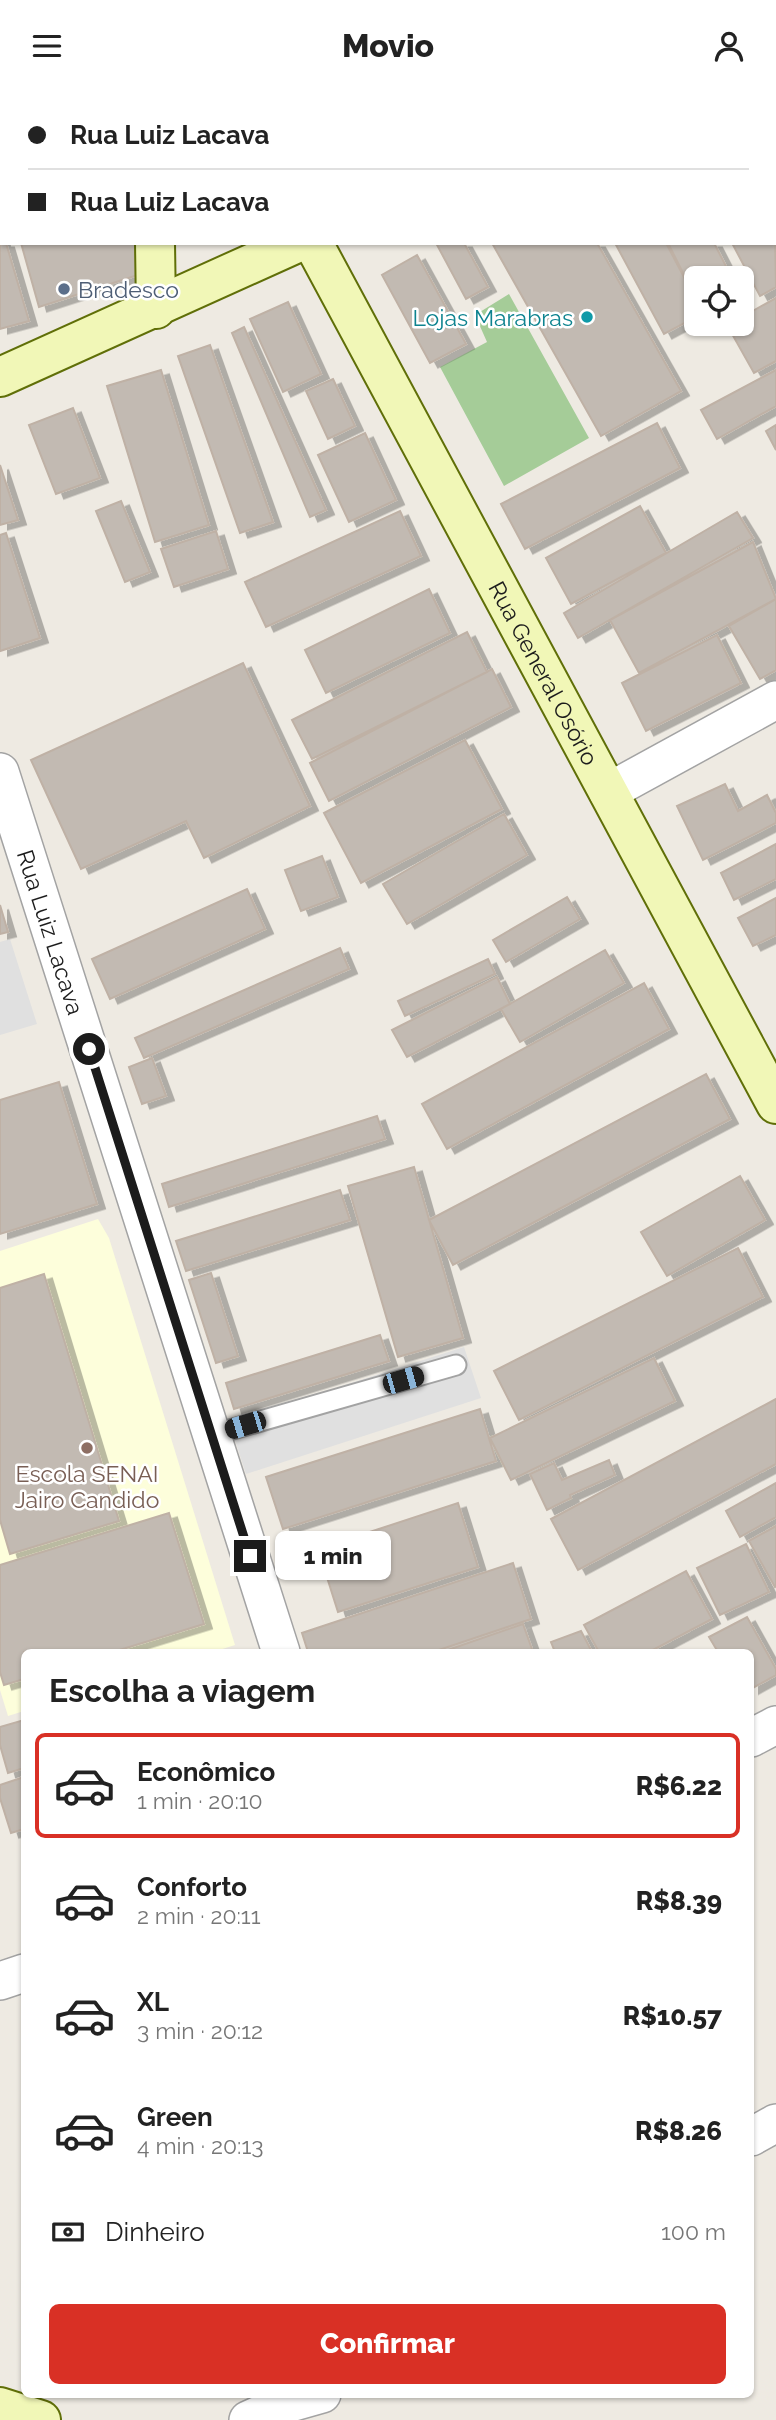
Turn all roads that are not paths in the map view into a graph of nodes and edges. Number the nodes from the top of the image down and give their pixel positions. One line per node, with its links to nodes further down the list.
1 (155, 245): 4 (main road)
2 (294, 245): 4 (main road)
3 (314, 245): 8 (main road, Rua General Osório)
4 (156, 309): 5 (main road)
5 (0, 377)
6 (776, 700): 8 (street)
7 (0, 772): 11 (street, Rua Luiz Lacava)
8 (608, 792): 9 (main road, Rua General Osório)
9 (776, 1104)
10 (456, 1365): 11 (lane)
11 (212, 1435): 12 (street, Rua Luiz Lacava)
12 (280, 1649)
13 (776, 1725): 14 (street)
14 (754, 1736)
15 (21, 1974): 16 (street)
16 (0, 1980)
17 (776, 2123): 18 (street)
18 (754, 2135)
19 (309, 2398): 22 (street)
20 (0, 2407): 21 (main road)
21 (41, 2420)
22 (248, 2420)

